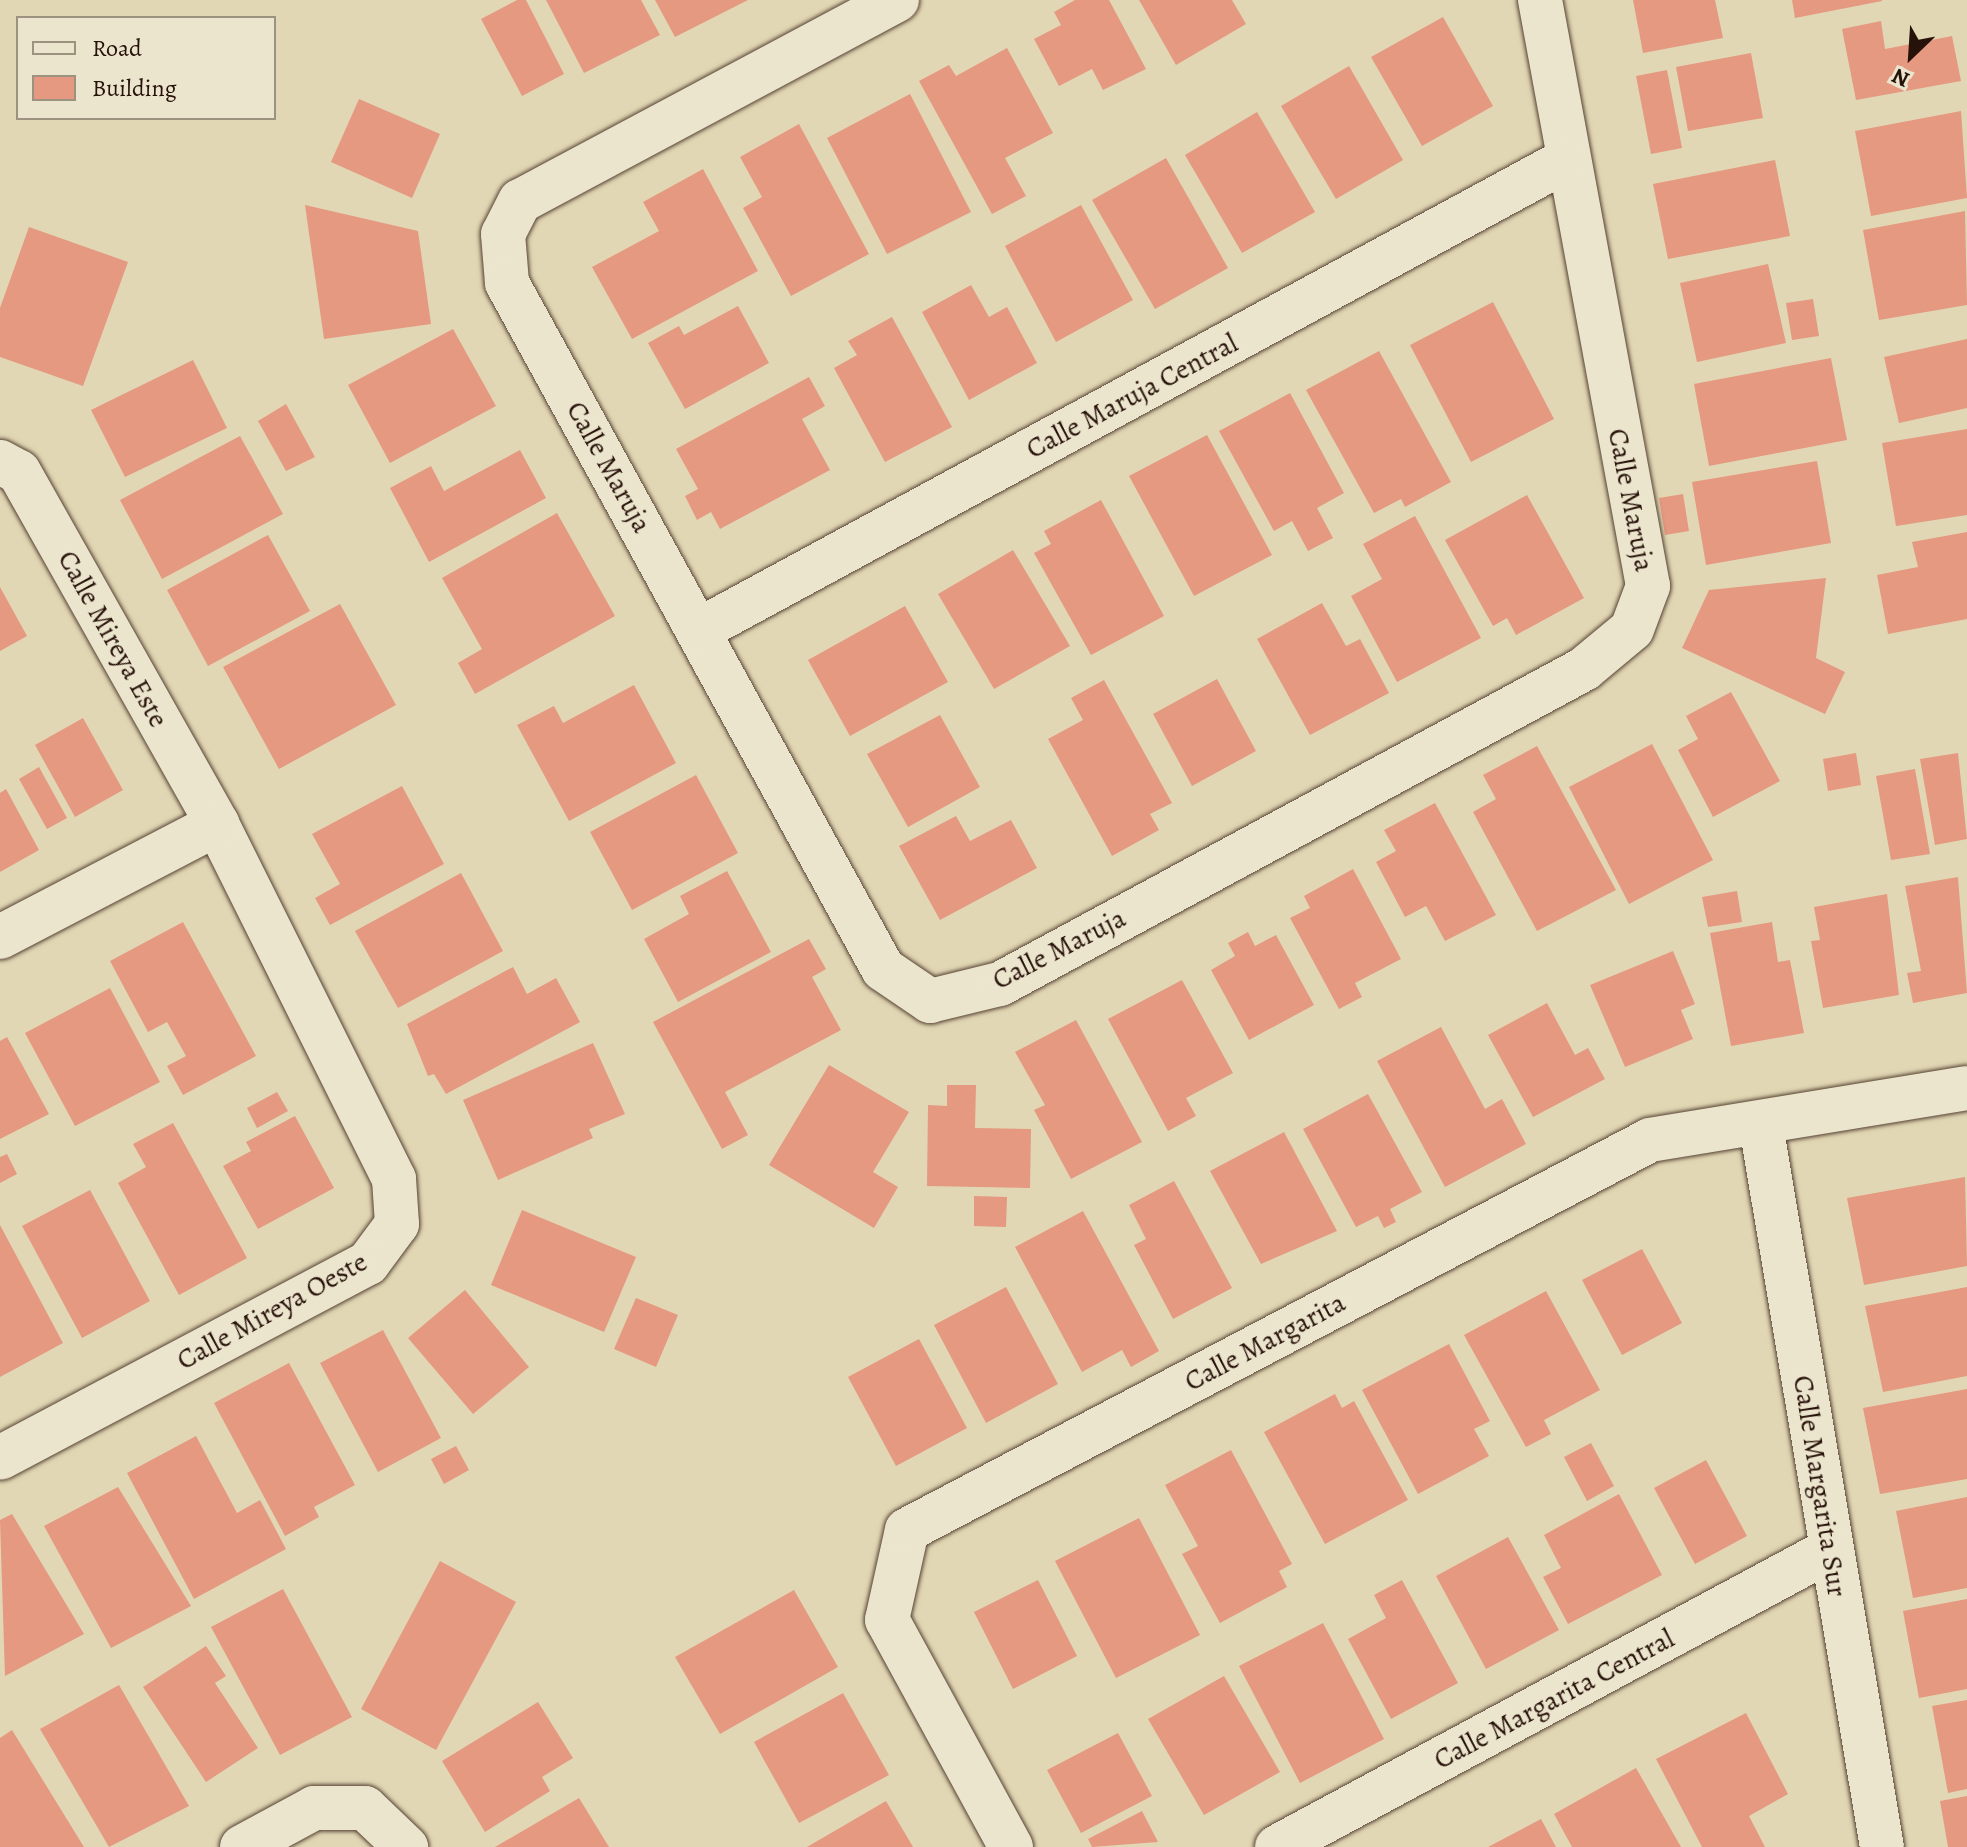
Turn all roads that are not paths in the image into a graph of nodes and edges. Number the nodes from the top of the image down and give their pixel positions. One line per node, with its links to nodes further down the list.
1 (897, 0): 5 (street, Calle Maruja)
2 (1540, 0): 3 (street, Calle Maruja)
3 (1565, 161): 5 (street, Calle Maruja Central); 5 (street, Calle Maruja)
4 (0, 462): 6 (street, Calle Mireya Este)
5 (699, 630)
6 (217, 824): 7 (street); 10 (street, Calle Mireya Oeste)
7 (0, 937)
8 (1967, 1088): 9 (street, Calle Margarita)
9 (1761, 1125): 11 (street, Calle Margarita Sur); 14 (street, Calle Margarita)
10 (0, 1458)
11 (1830, 1550): 15 (street, Calle Margarita Central); 16 (street, Calle Margarita Sur)
12 (242, 1847): 13 (street)
13 (406, 1847)
14 (1011, 1847)
15 (1277, 1847)
16 (1882, 1847)

